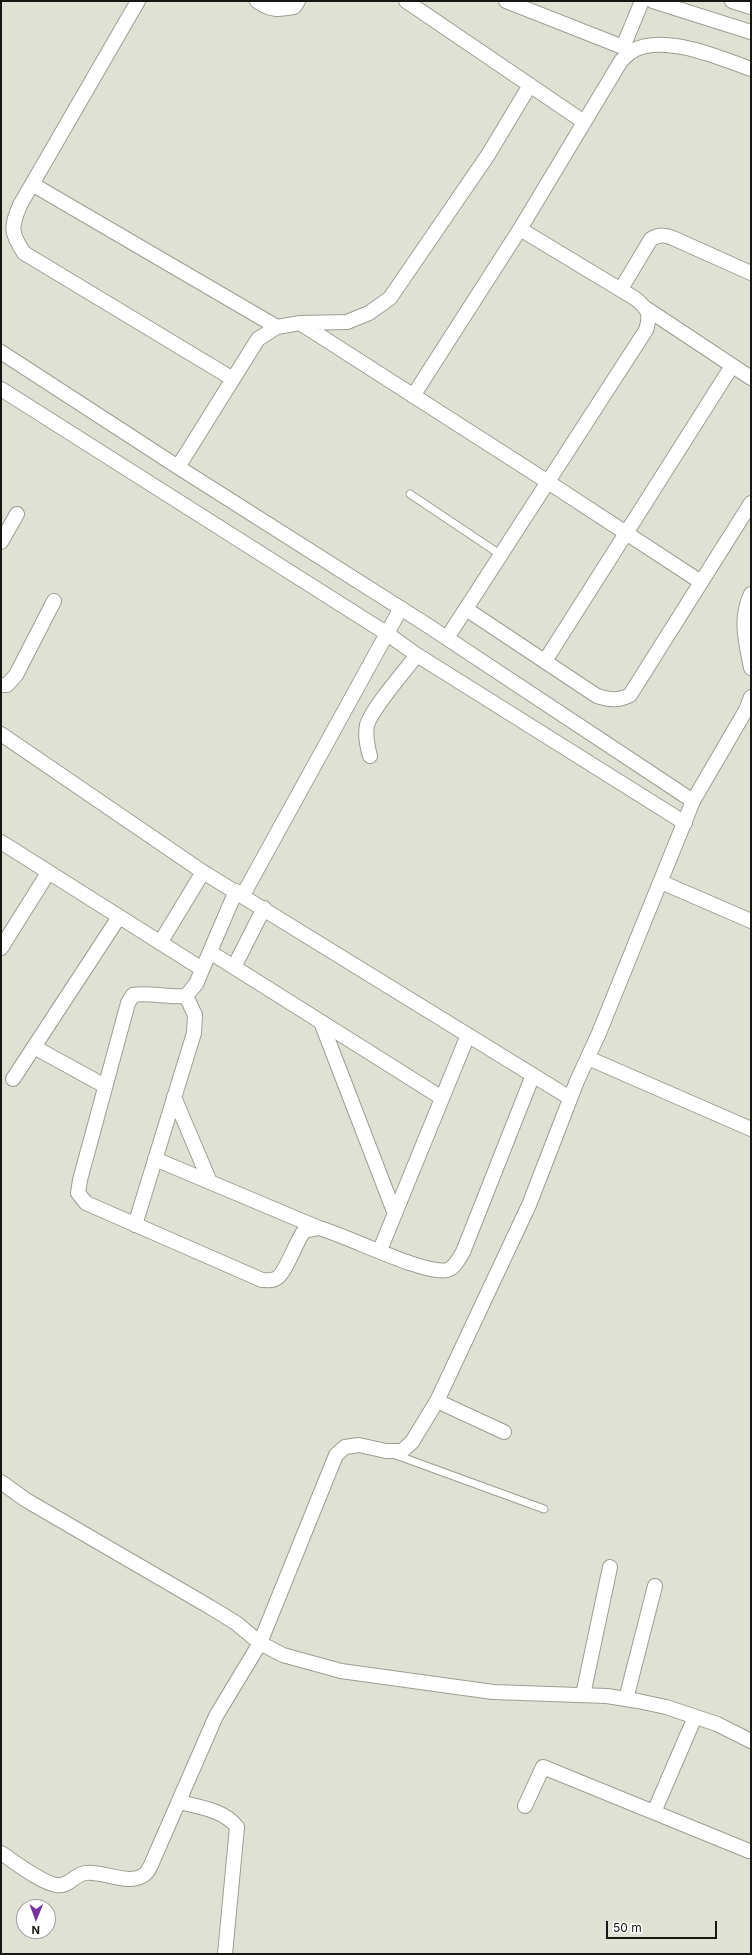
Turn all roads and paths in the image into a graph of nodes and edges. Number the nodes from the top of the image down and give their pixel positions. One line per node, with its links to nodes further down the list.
1 (138, 1): 16 (street)
2 (257, 1): 3 (street)
3 (298, 1)
4 (406, 1): 9 (street)
5 (506, 1): 12 (street)
6 (642, 1): 12 (street)
7 (653, 1): 11 (street)
8 (732, 1): 10 (street)
9 (421, 5): 14 (street)
10 (751, 7)
11 (751, 32)
12 (628, 49): 13 (street); 15 (street)
13 (751, 69)
14 (530, 86): 15 (street); 21 (street)
15 (584, 122): 17 (street)
16 (32, 184): 22 (street); 25 (street)
17 (520, 229): 19 (street); 28 (street)
18 (751, 273): 19 (street)
19 (621, 289): 20 (street)
20 (647, 309): 24 (street); 30 (street)
21 (300, 323): 22 (street); 28 (street)
22 (277, 327): 25 (street)
23 (1, 352): 29 (street)
24 (732, 366): 26 (street); 34 (street)
25 (233, 378): 29 (street)
26 (751, 378)
27 (1, 388): 42 (street)
28 (413, 396): 30 (street)
29 (178, 467): 40 (street)
30 (548, 482): 34 (street); 36 (street)
31 (410, 494): 36 (lane)
32 (751, 503): 37 (street)
33 (17, 514): 35 (street)
34 (626, 532): 37 (street); 45 (street)
35 (1, 542)
36 (501, 555): 41 (street)
37 (701, 582): 45 (street)
38 (751, 594): 46 (street)
39 (54, 601): 47 (street)
40 (401, 608): 42 (street); 43 (street)
41 (466, 609): 43 (street); 45 (street)
42 (386, 633): 44 (street); 57 (street)
43 (447, 638): 51 (street)
44 (417, 655): 50 (street); 52 (street)
45 (545, 662)
46 (751, 668)
47 (1, 685)
48 (751, 697): 51 (street)
49 (1, 734): 54 (street)
50 (370, 756)
51 (693, 801): 52 (street)
52 (685, 822): 56 (street)
53 (1, 842): 55 (street)
54 (203, 872): 57 (street); 61 (street)
55 (48, 873): 59 (street); 62 (street)
56 (661, 882): 60 (street); 70 (street)
57 (240, 893): 58 (street); 63 (street)
58 (264, 908): 64 (street); 68 (street)
59 (119, 918): 61 (street); 69 (street)
60 (751, 921)
61 (160, 943): 65 (street)
62 (1, 948)
63 (210, 952): 64 (street); 65 (street)
64 (234, 967): 67 (street)
65 (202, 969): 66 (street)
66 (186, 996): 73 (street); 74 (street)
67 (321, 1022): 75 (street); 80 (street)
68 (468, 1035): 71 (street); 75 (street)
69 (34, 1048): 72 (street); 73 (street)
70 (588, 1058): 76 (street); 77 (street)
71 (533, 1075): 76 (street); 83 (street)
72 (13, 1079)
73 (105, 1086): 81 (street)
74 (174, 1097): 78 (street); 79 (street)
75 (442, 1098): 80 (street)
76 (570, 1098): 84 (street)
77 (751, 1129)
78 (155, 1159): 79 (street); 81 (street)
79 (210, 1182): 82 (street)
80 (394, 1214): 83 (street)
81 (135, 1225): 82 (street)
82 (319, 1228): 83 (street)
83 (380, 1250)
84 (437, 1401): 85 (street); 86 (street)
85 (504, 1432)
86 (386, 1451): 88 (lane); 91 (street)
87 (1, 1482): 91 (street)
88 (544, 1509)
89 (610, 1567): 92 (street)
90 (655, 1586): 93 (street)
91 (260, 1643): 92 (street); 96 (street)
92 (583, 1695): 93 (street)
93 (626, 1699): 94 (street)
94 (695, 1717): 95 (street); 98 (street)
95 (751, 1741)
96 (179, 1802): 100 (street); 101 (street)
97 (525, 1806): 98 (street)
98 (654, 1812): 99 (street)
99 (749, 1851)
100 (1, 1853)
101 (225, 1954)

